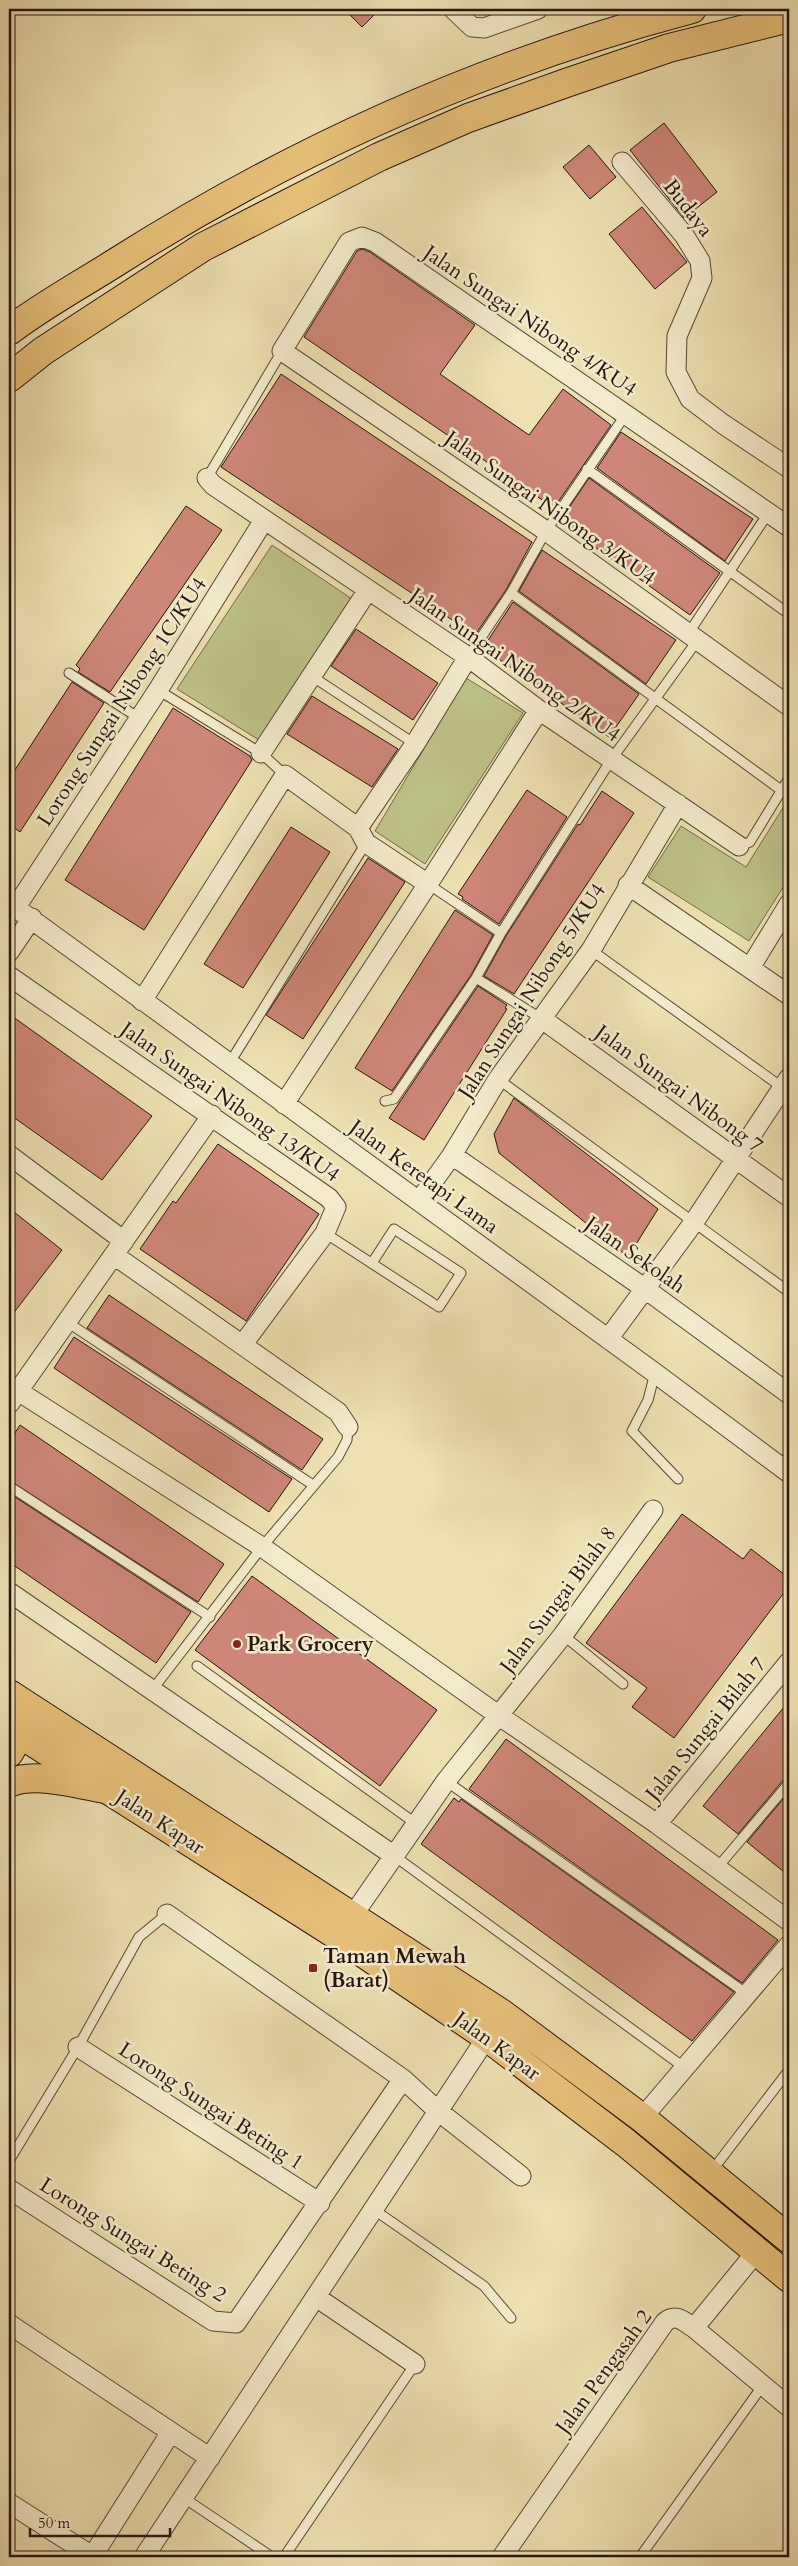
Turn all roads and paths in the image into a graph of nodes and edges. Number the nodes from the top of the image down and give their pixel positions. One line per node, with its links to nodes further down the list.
1 (453, 9): 2 (street)
2 (538, 9)
3 (692, 9): 6 (highway)
4 (789, 18): 8 (highway)
5 (622, 162): 10 (street, Budaya)
6 (9, 332)
7 (282, 351): 9 (street, Jalan Sungai Nibong 4/KU4); 12 (lane); 16 (street, Jalan Sungai Nibong 3/KU4)
8 (9, 378)
9 (626, 414): 11 (lane); 13 (street, Jalan Sungai Nibong 4/KU4)
10 (789, 468)
11 (587, 469): 16 (lane); 17 (lane)
12 (207, 478): 14 (street, Jalan Sungai Nibong 2/KU4)
13 (769, 512): 15 (street, Jalan Sungai Nibong 4/KU4); 17 (lane)
14 (264, 520): 18 (street, Jalan Sungai Nibong 2/KU4); 25 (street, Lorong Sungai Nibong 1C/KU4)
15 (789, 526)
16 (546, 531): 19 (lane); 21 (street, Jalan Sungai Nibong 3/KU4)
17 (728, 570): 20 (lane); 21 (lane)
18 (368, 590): 22 (street, Jalan Sungai Nibong 2/KU4); 24 (street)
19 (511, 593): 22 (lane); 26 (lane)
20 (789, 614)
21 (693, 638): 26 (lane); 27 (street, Jalan Sungai Nibong 3/KU4)
22 (468, 658): 28 (street, Jalan Sungai Nibong 2/KU4); 30 (street)
23 (69, 673): 29 (lane)
24 (313, 677): 30 (lane); 31 (street)
25 (158, 690): 29 (street, Lorong Sungai Nibong 1C/KU4); 31 (lane)
26 (655, 699): 32 (lane); 35 (lane)
27 (789, 706)
28 (539, 710): 32 (street, Jalan Sungai Nibong 2/KU4); 39 (street)
29 (139, 718): 42 (street, Lorong Sungai Nibong 1C/KU4)
30 (415, 744): 37 (street)
31 (261, 753): 33 (lane)
32 (611, 760): 36 (street, Jalan Sungai Nibong 2/KU4); 44 (lane)
33 (285, 775): 37 (street); 51 (street)
34 (789, 778): 35 (lane)
35 (781, 790): 38 (lane)
36 (678, 804): 38 (street, Jalan Sungai Nibong 2/KU4); 40 (street, Jalan Sungai Nibong 5/KU4)
37 (362, 835): 39 (street); 53 (lane)
38 (739, 846)
39 (428, 884): 44 (lane); 57 (street)
40 (628, 885): 45 (street, Jalan Sungai Nibong 5/KU4); 47 (street)
41 (789, 904): 47 (street)
42 (12, 905): 43 (street, Jalan Keretapi Lama)
43 (32, 918): 46 (street); 51 (street, Jalan Keretapi Lama)
44 (501, 933): 49 (lane)
45 (591, 950): 52 (street, Jalan Sungai Nibong 5/KU4); 55 (lane)
46 (9, 952)
47 (750, 968): 50 (street)
48 (9, 976): 58 (street, Jalan Sungai Nibong 13/KU4)
49 (476, 978): 52 (lane); 56 (lane)
50 (789, 995)
51 (142, 1001): 53 (street, Jalan Keretapi Lama)
52 (542, 1018): 54 (street, Jalan Sungai Nibong 5/KU4); 61 (street, Jalan Sungai Nibong 7)
53 (229, 1064): 57 (street, Jalan Keretapi Lama)
54 (498, 1079): 60 (street, Jalan Sungai Nibong 5/KU4); 64 (lane)
55 (787, 1086): 61 (street)
56 (385, 1101)
57 (284, 1104): 63 (street, Jalan Keretapi Lama)
58 (212, 1115): 65 (street, Jalan Sungai Nibong 13/KU4); 66 (street)
59 (9, 1155): 66 (street)
60 (452, 1155): 63 (street, Jalan Sungai Nibong 5/KU4); 68 (street, Jalan Sekolah)
61 (737, 1158): 62 (street, Jalan Sungai Nibong 7); 64 (street)
62 (789, 1197)
63 (419, 1201): 71 (street, Jalan Keretapi Lama)
64 (694, 1222): 68 (street); 69 (lane)
65 (325, 1233): 67 (lane); 72 (street, Jalan Sungai Nibong 13/KU4)
66 (119, 1248): 70 (street); 72 (street)
67 (372, 1263): 67 (lane)
68 (644, 1288): 71 (street); 74 (street, Jalan Sekolah)
69 (789, 1292)
70 (67, 1322): 75 (street); 79 (lane)
71 (608, 1339): 73 (street, Jalan Keretapi Lama)
72 (243, 1344): 76 (street)
73 (655, 1373): 77 (street, Jalan Keretapi Lama); 78 (lane)
74 (789, 1394)
75 (12, 1398): 82 (street)
76 (348, 1427): 79 (lane)
77 (789, 1474)
78 (678, 1479)
79 (313, 1485): 82 (lane)
80 (9, 1486): 84 (lane)
81 (653, 1510): 85 (street, Jalan Sungai Bilah 8)
82 (262, 1547): 84 (lane); 91 (street)
83 (9, 1592): 89 (street)
84 (210, 1617): 89 (lane)
85 (563, 1635): 88 (lane); 91 (street, Jalan Sungai Bilah 8)
86 (789, 1662): 98 (street, Jalan Sungai Bilah 7)
87 (197, 1666): 97 (lane)
88 (622, 1684)
89 (154, 1689): 99 (street)
90 (9, 1695): 92 (highway, Jalan Kapar)
91 (498, 1715): 93 (street, Jalan Sungai Bilah 8); 98 (street)
92 (18, 1731): 96 (highway, Jalan Kapar); 102 (highway, Jalan Kapar)
93 (446, 1781): 97 (street, Jalan Sungai Bilah 8); 105 (lane)
94 (9, 1783): 96 (highway)
95 (789, 1783): 100 (lane)
96 (109, 1790): 106 (highway, Jalan Kapar)
97 (415, 1823): 99 (street, Jalan Sungai Bilah 8)
98 (657, 1824): 100 (street)
99 (393, 1855): 102 (street, Jalan Sungai Bilah 8); 108 (lane)
100 (717, 1868): 103 (street)
101 (167, 1914): 107 (lane); 110 (street)
102 (353, 1915): 112 (highway, Jalan Kapar)
103 (789, 1921)
104 (789, 1945): 105 (street)
105 (747, 1994): 108 (street)
106 (487, 2037): 111 (street); 120 (highway, Jalan Kapar)
107 (78, 2047): 113 (lane); 117 (street, Lorong Sungai Beting 1)
108 (685, 2068): 112 (street)
109 (789, 2070): 114 (lane)
110 (403, 2079): 111 (street); 117 (street)
111 (438, 2111): 115 (street); 118 (street)
112 (642, 2118): 114 (highway, Jalan Kapar)
113 (9, 2161)
114 (709, 2174): 119 (highway, Jalan Kapar)
115 (522, 2176)
116 (9, 2189): 117 (street, Lorong Sungai Beting 2)
117 (320, 2203)
118 (374, 2210): 122 (street); 123 (lane)
119 (787, 2234)
120 (757, 2251): 121 (highway, Jalan Kapar); 125 (street)
121 (789, 2278)
122 (316, 2297): 126 (street); 130 (street)
123 (511, 2318)
124 (9, 2324): 129 (street)
125 (694, 2328): 127 (street); 137 (street, Jalan Pengasah 2)
126 (415, 2364): 136 (lane)
127 (763, 2386): 128 (street); 138 (lane)
128 (789, 2407)
129 (172, 2432): 130 (street); 133 (street)
130 (210, 2458): 131 (street)
131 (184, 2498): 134 (street); 135 (lane)
132 (9, 2503): 133 (street)
133 (92, 2557)
134 (144, 2557)
135 (272, 2557)
136 (284, 2557)
137 (502, 2557)
138 (640, 2557)

